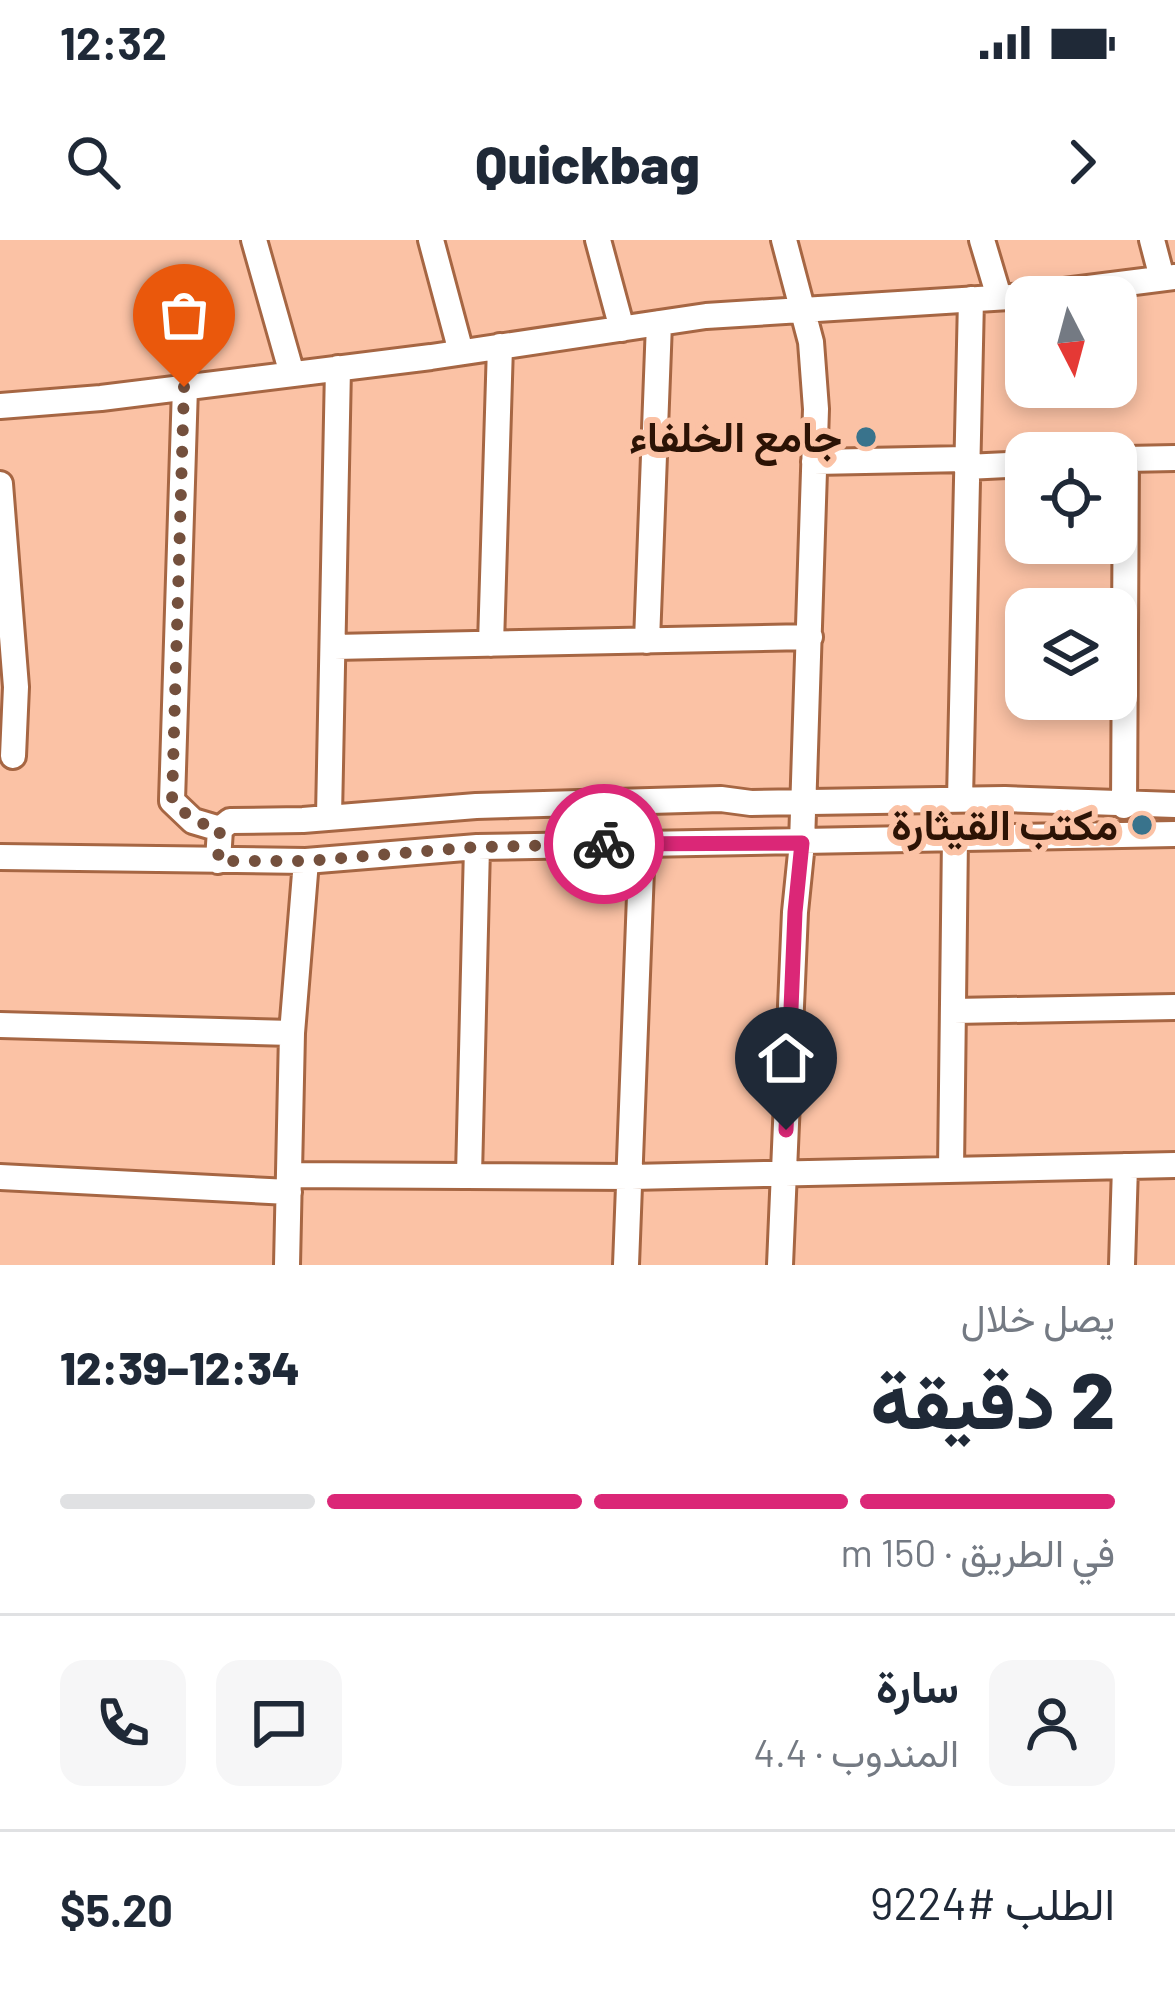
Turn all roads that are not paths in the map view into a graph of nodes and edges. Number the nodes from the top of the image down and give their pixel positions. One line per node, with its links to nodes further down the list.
1 (254, 240): 16 (street)
2 (431, 240): 14 (street)
3 (598, 240): 12 (street)
4 (784, 240): 10 (street)
5 (982, 240): 8 (street)
6 (1152, 240): 7 (street)
7 (1168, 278): 8 (street)
8 (999, 297): 9 (street)
9 (970, 299): 10 (street); 22 (street)
10 (803, 310): 11 (street); 21 (street)
11 (659, 323): 12 (street); 27 (street)
12 (622, 329): 13 (street)
13 (500, 346): 14 (street); 28 (street)
14 (461, 352): 15 (street)
15 (338, 368): 16 (street); 29 (street)
16 (292, 374): 17 (street)
17 (184, 387): 18 (street); 36 (street)
18 (0, 406)
19 (1175, 458): 20 (street)
20 (1137, 459)
21 (814, 462): 22 (street); 26 (street)
22 (966, 463): 23 (street); 31 (street)
23 (1005, 464)
24 (0, 484): 30 (street)
25 (1122, 564): 34 (street)
26 (810, 637): 27 (street); 32 (street)
27 (647, 640): 28 (street)
28 (491, 644): 29 (street)
29 (334, 647): 35 (street)
30 (14, 756)
31 (960, 799): 32 (street); 34 (street)
32 (802, 801): 35 (street); 40 (street)
33 (1175, 805): 34 (street)
34 (1124, 806)
35 (329, 816): 36 (street)
36 (220, 829): 43 (street)
37 (1175, 834): 38 (street)
38 (955, 837): 40 (street); 46 (street)
39 (642, 843): 40 (street); 41 (street); 55 (street)
40 (802, 843): 52 (street)
41 (477, 847): 44 (street); 53 (street)
42 (0, 857): 43 (street)
43 (218, 861): 44 (street)
44 (306, 861): 48 (street)
45 (1175, 1007): 46 (street)
46 (954, 1011): 51 (street)
47 (0, 1024): 48 (street)
48 (292, 1033): 56 (street)
49 (1175, 1165): 50 (street)
50 (1125, 1166): 51 (street); 60 (street)
51 (951, 1170): 52 (street)
52 (784, 1173): 55 (street); 59 (street)
53 (469, 1174): 55 (street); 56 (street)
54 (0, 1177): 56 (street)
55 (631, 1177): 58 (street)
56 (290, 1184): 57 (street)
57 (287, 1265)
58 (626, 1265)
59 (780, 1265)
60 (1122, 1265)

